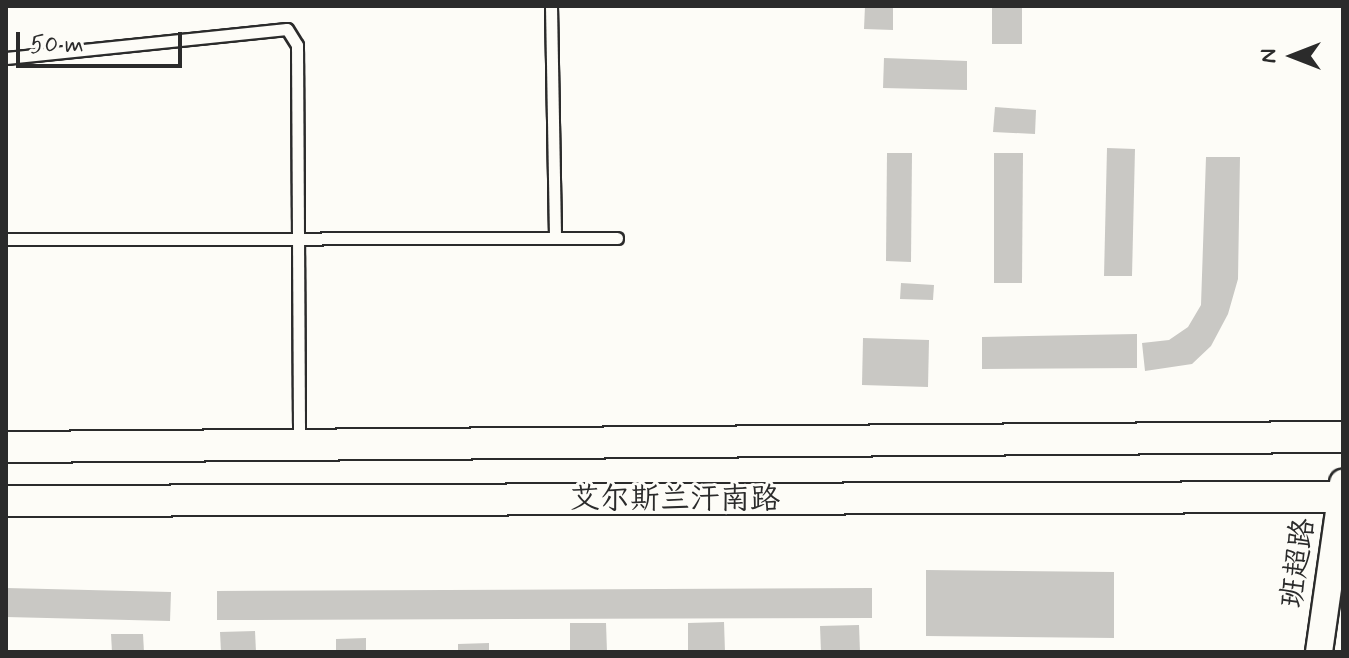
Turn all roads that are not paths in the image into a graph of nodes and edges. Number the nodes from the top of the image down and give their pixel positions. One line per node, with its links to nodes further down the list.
1 (551, 6): 3 (lane)
2 (6, 58): 6 (lane)
3 (555, 238): 4 (lane); 6 (lane)
4 (617, 238)
5 (6, 239): 6 (lane)
6 (298, 239): 8 (lane)
7 (1343, 437): 8 (main road, 艾尔斯兰汗南路)
8 (299, 445): 9 (main road, 艾尔斯兰汗南路)
9 (6, 447)
10 (1342, 493): 11 (main road, 艾尔斯兰汗南路); 12 (street, 班超路)
11 (6, 501)
12 (1319, 652)

